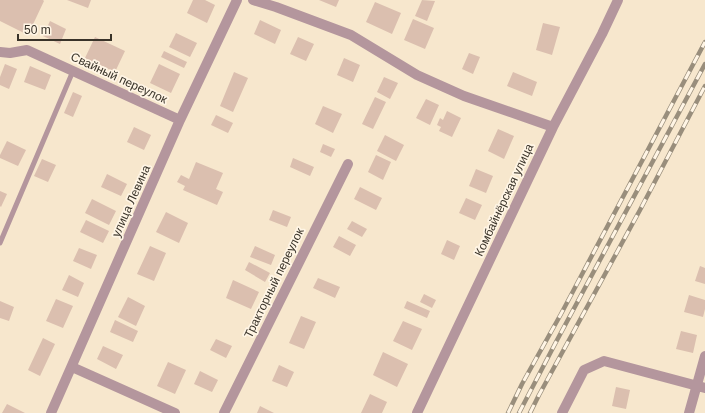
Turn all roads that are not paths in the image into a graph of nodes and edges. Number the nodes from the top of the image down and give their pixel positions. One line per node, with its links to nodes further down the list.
1 (237, 0): 6 (street, улица Левина)
2 (253, 0): 7 (street)
3 (618, 0): 7 (street, Комбайнёрская улица)
4 (0, 52): 5 (street, Свайный переулок)
5 (73, 71): 6 (street, Свайный переулок); 9 (lane)
6 (180, 120): 11 (street, улица Левина)
7 (553, 127): 16 (street, Комбайнёрская улица)
8 (348, 164): 15 (street, Тракторный переулок)
9 (0, 243)
10 (705, 356): 12 (street)
11 (72, 367): 13 (street, улица Левина); 14 (street)
12 (701, 387): 17 (street); 18 (street)
13 (51, 413)
14 (175, 413)
15 (224, 413)
16 (418, 413)
17 (562, 413)
18 (689, 413)

